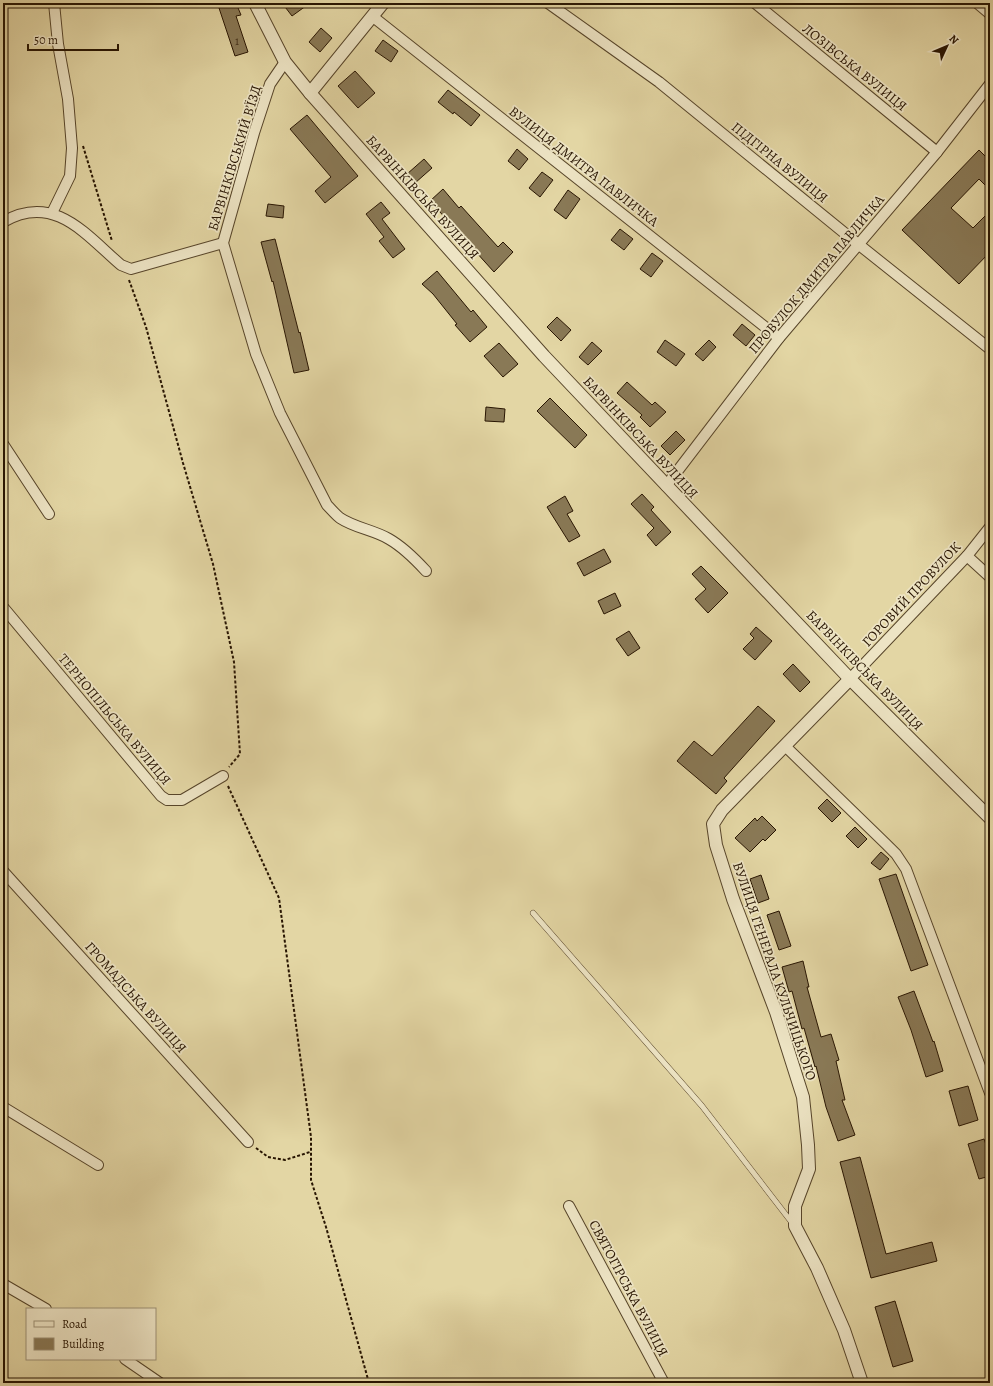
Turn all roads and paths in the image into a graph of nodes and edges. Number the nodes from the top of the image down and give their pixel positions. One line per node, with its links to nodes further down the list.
1 (54, 3): 14 (street)
2 (255, 3): 9 (street, БАРВІНКІВСЬКА ВУЛИЦЯ)
3 (383, 3): 8 (street)
4 (548, 3): 17 (street, ПІДГІРНА ВУЛИЦЯ)
5 (755, 3): 13 (street, ЛОЗІВСЬКА ВУЛИЦЯ)
6 (977, 3): 7 (street)
7 (990, 14)
8 (372, 16): 11 (street); 20 (street, ВУЛИЦЯ ДМИТРА ПАВЛИЧКА)
9 (285, 62): 11 (street, БАРВІНКІВСЬКА ВУЛИЦЯ); 16 (street, БАРВІНКІВСЬКИЙ В’ЇЗД)
10 (990, 84): 13 (street, ПРОВУЛОК ДМИТРА ПАВЛИЧКА)
11 (310, 93): 23 (street, БАРВІНКІВСЬКА ВУЛИЦЯ)
12 (82, 143): 18 (path)
13 (937, 152): 17 (street, ПРОВУЛОК ДМИТРА ПАВЛИЧКА)
14 (52, 213): 15 (street); 19 (street)
15 (3, 222)
16 (223, 242): 19 (street, БАРВІНКІВСЬКИЙ В’ЇЗД); 27 (street, БАРВІНКІВСЬКИЙ В’ЇЗД)
17 (858, 244): 20 (street, ПРОВУЛОК ДМИТРА ПАВЛИЧКА); 21 (street, ПІДГІРНА ВУЛИЦЯ)
18 (114, 245)
19 (126, 267): 32 (path)
20 (779, 338): 23 (street, ПРОВУЛОК ДМИТРА ПАВЛИЧКА)
21 (990, 349)
22 (3, 444): 24 (street)
23 (666, 486): 30 (street, БАРВІНКІВСЬКА ВУЛИЦЯ)
24 (49, 514)
25 (990, 527): 26 (street, ГОРОВИЙ ПРОВУЛОК)
26 (967, 556): 28 (street); 30 (street, ГОРОВИЙ ПРОВУЛОК)
27 (426, 572)
28 (990, 577)
29 (3, 607): 32 (street, ТЕРНОПІЛЬСЬКА ВУЛИЦЯ)
30 (850, 679): 31 (street, ВУЛИЦЯ ГЕНЕРАЛА КУЛЬЧИЦЬКОГО); 33 (street, БАРВІНКІВСЬКА ВУЛИЦЯ)
31 (785, 746): 36 (street); 42 (street, ВУЛИЦЯ ГЕНЕРАЛА КУЛЬЧИЦЬКОГО)
32 (223, 776): 39 (path)
33 (990, 818)
34 (3, 871): 38 (street, ГРОМАДСЬКА ВУЛИЦЯ)
35 (533, 913): 42 (lane)
36 (990, 1093)
37 (3, 1107): 40 (street)
38 (248, 1142): 39 (path)
39 (311, 1152): 47 (path)
40 (98, 1165)
41 (569, 1206): 48 (street, СВЯТОГІРСЬКА ВУЛИЦЯ)
42 (795, 1226): 49 (street, ВУЛИЦЯ ГЕНЕРАЛА КУЛЬЧИЦЬКОГО)
43 (3, 1284): 44 (street)
44 (44, 1308)
45 (126, 1360): 46 (street)
46 (160, 1383)
47 (369, 1383)
48 (664, 1383)
49 (862, 1383)

